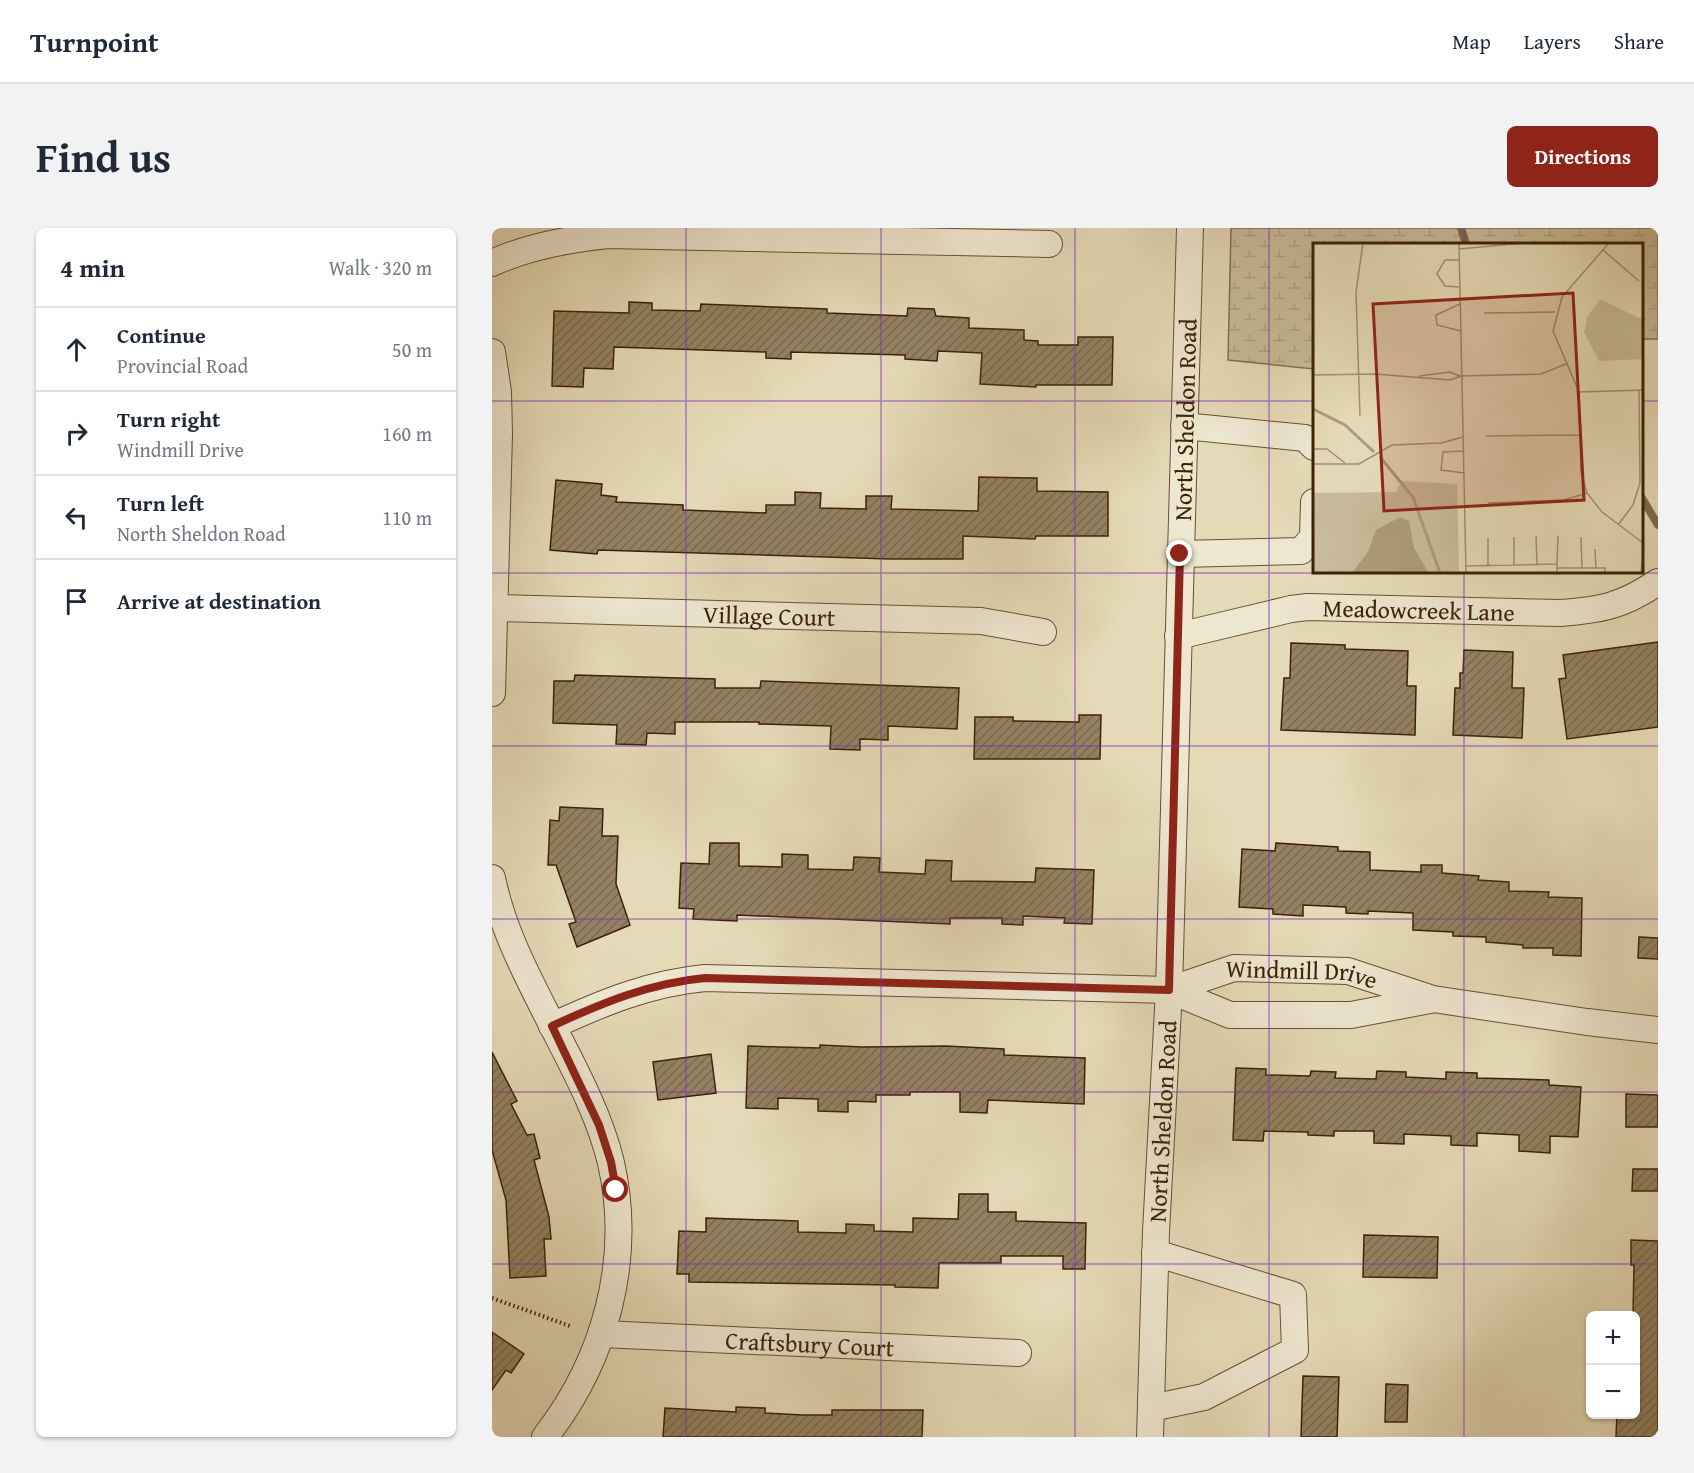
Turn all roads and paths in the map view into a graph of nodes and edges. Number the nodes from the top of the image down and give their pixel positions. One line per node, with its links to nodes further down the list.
1 (1190, 228): 5 (street, North Sheldon Road)
2 (1049, 244): 3 (street)
3 (492, 262)
4 (492, 352): 10 (street)
5 (1184, 426): 6 (street); 8 (street, North Sheldon Road)
6 (1313, 446)
7 (1313, 537): 8 (street)
8 (1180, 554): 12 (street, North Sheldon Road)
9 (1658, 582): 12 (street, Meadowcreek Lane)
10 (495, 608): 11 (street, Village Court); 13 (street)
11 (1043, 632)
12 (1178, 636): 15 (street, North Sheldon Road)
13 (492, 693)
14 (492, 878): 17 (street)
15 (1169, 990): 16 (street, Windmill Drive); 16 (street, Windmill Drive); 17 (street, Windmill Drive); 19 (street, North Sheldon Road)
16 (1433, 999): 18 (street, Windmill Drive)
17 (552, 1026): 22 (street)
18 (1658, 1030)
19 (1155, 1253): 24 (street, North Sheldon Road); 24 (street)
20 (492, 1298): 21 (path)
21 (570, 1326)
22 (602, 1334): 23 (street, Craftsbury Court); 25 (street)
23 (1018, 1353)
24 (1151, 1408): 26 (street, North Sheldon Road)
25 (545, 1437)
26 (1150, 1437)

